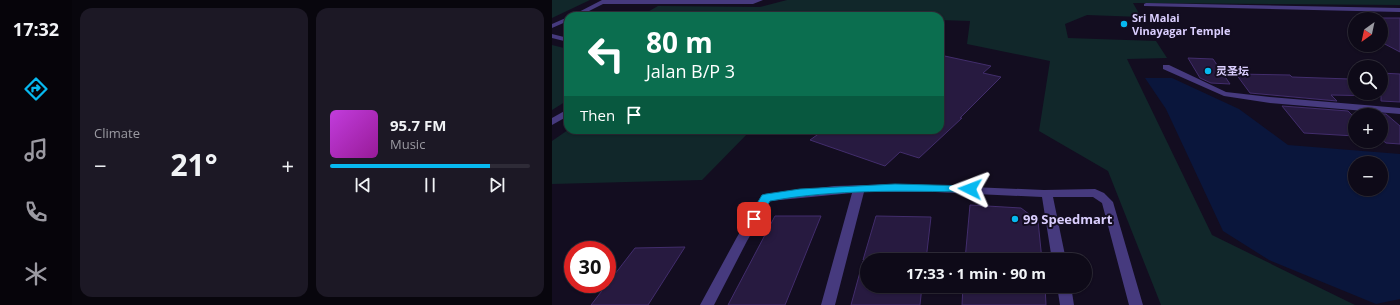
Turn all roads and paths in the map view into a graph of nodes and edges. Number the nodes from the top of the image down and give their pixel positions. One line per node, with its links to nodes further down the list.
1 (760, 0): 3 (street)
2 (604, 1): 3 (street); 6 (street)
3 (683, 1)
4 (1146, 5): 5 (street)
5 (1400, 10)
6 (582, 12)
7 (564, 21): 8 (street)
8 (552, 26)
9 (552, 36): 10 (street)
10 (564, 39)
11 (1166, 67): 12 (street)
12 (1400, 111)
13 (564, 114): 14 (street)
14 (552, 122)
15 (859, 189): 16 (street); 19 (street); 20 (street)
16 (1047, 193): 17 (street); 22 (street)
17 (1058, 253)
18 (1065, 293): 21 (street)
19 (707, 305)
20 (828, 305)
21 (1067, 305)
22 (1136, 305)

